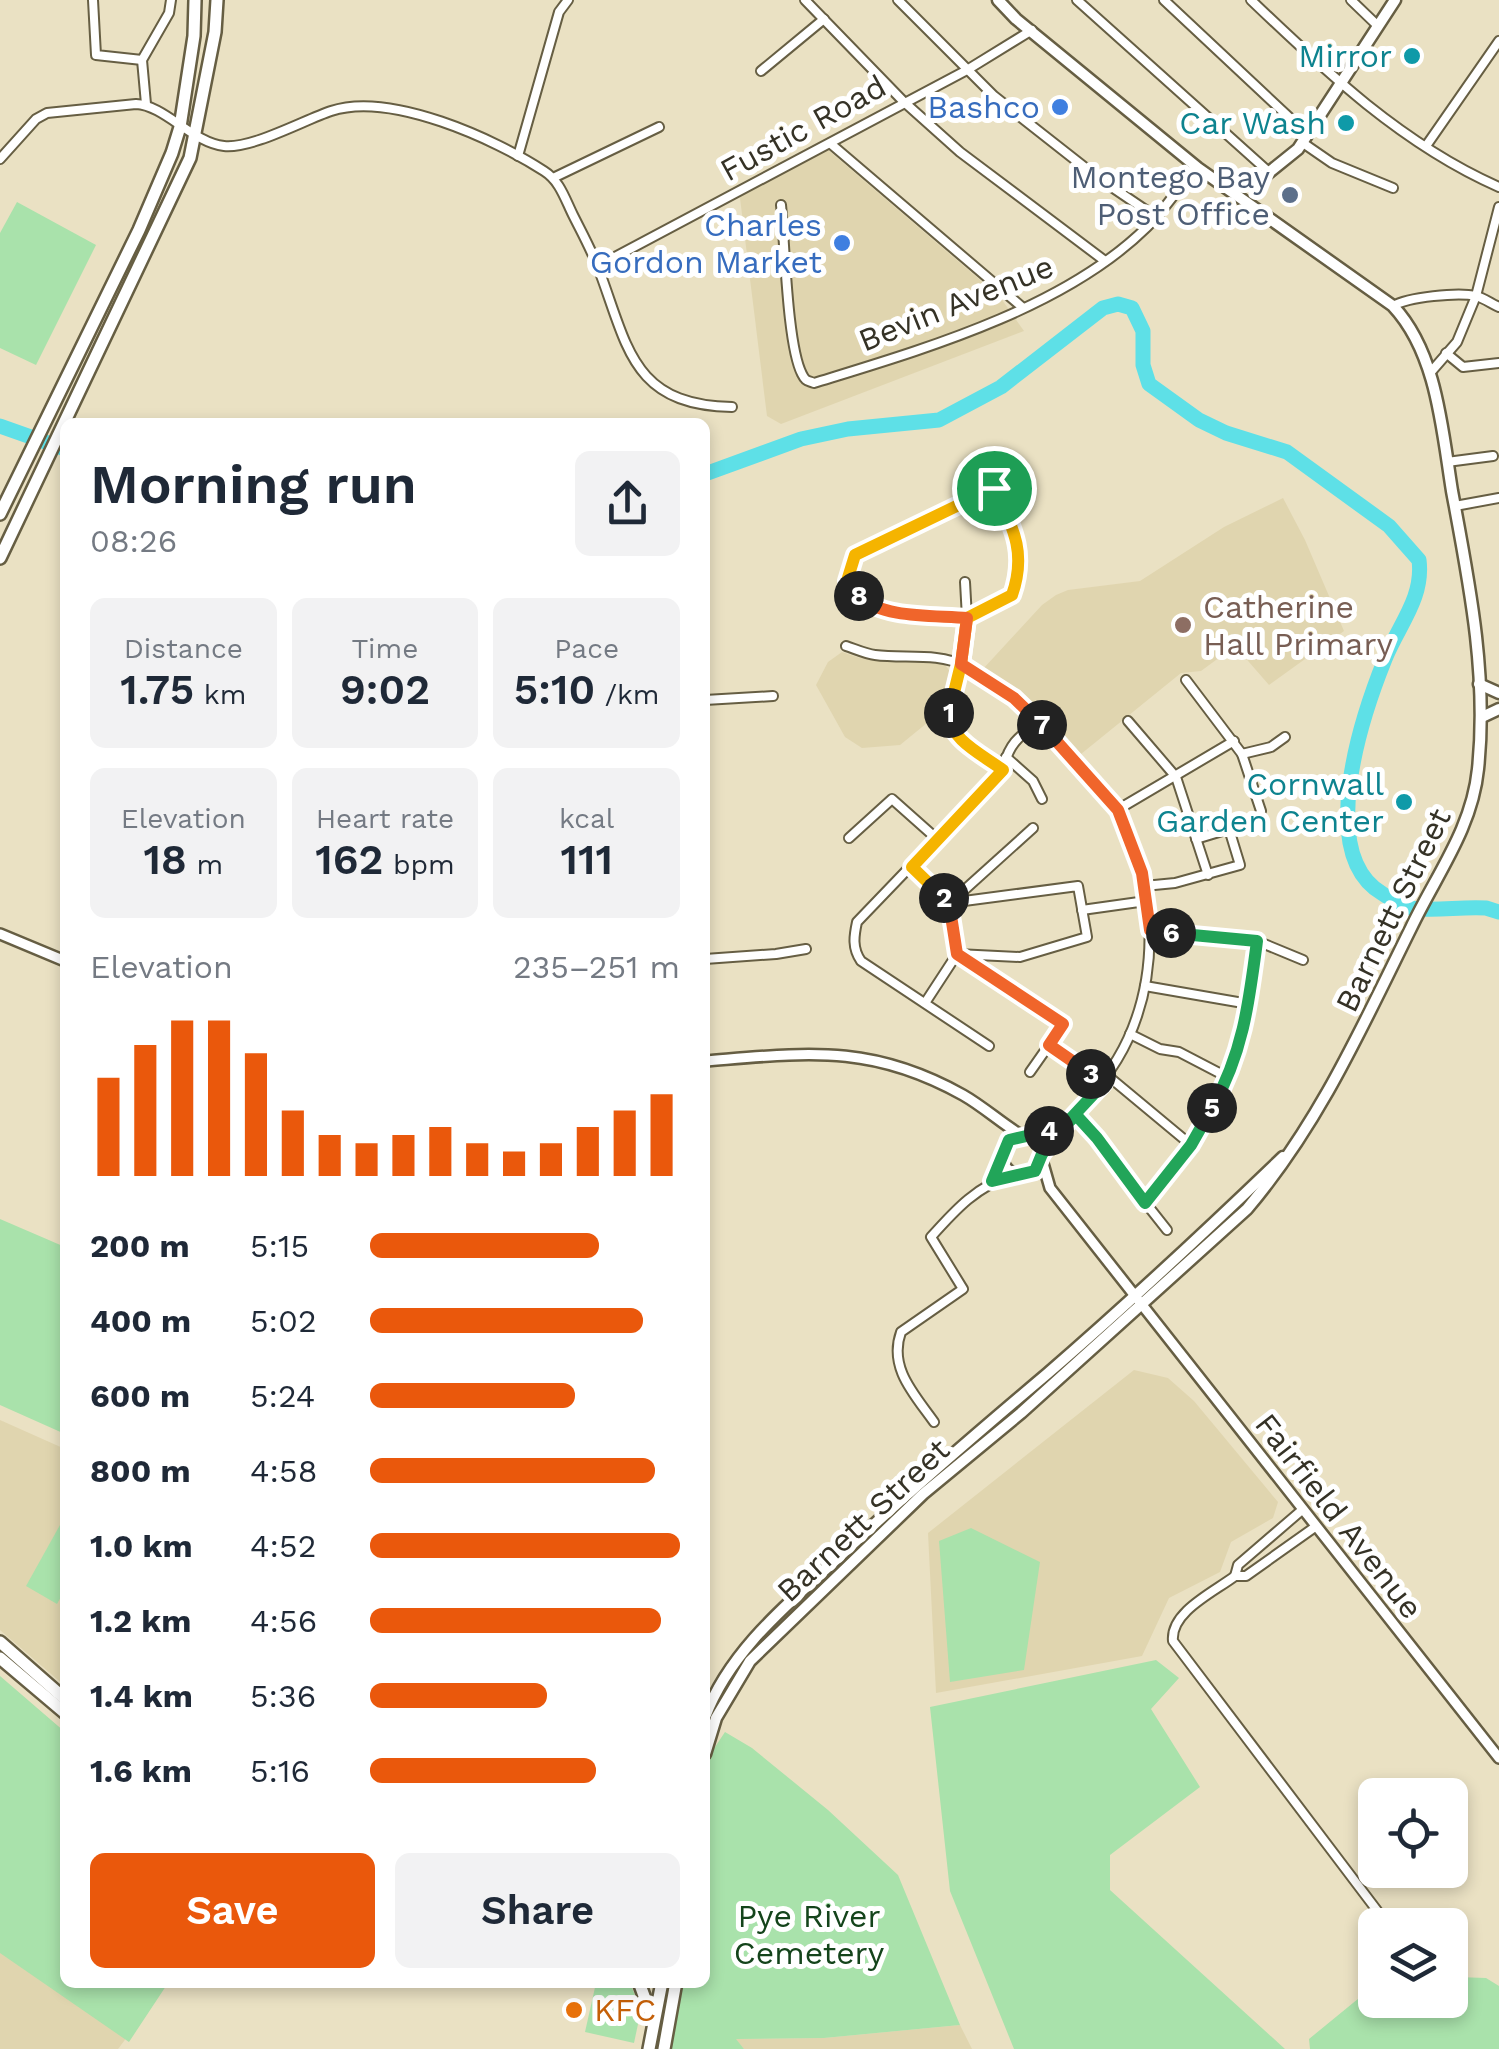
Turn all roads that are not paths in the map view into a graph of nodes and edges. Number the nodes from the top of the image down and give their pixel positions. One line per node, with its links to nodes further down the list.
1 (93, 0): 18 (street)
2 (171, 0): 18 (street)
3 (196, 0): 24 (main road)
4 (216, 0): 26 (main road)
5 (568, 0): 30 (street)
6 (805, 0): 14 (street)
7 (898, 0): 19 (street)
8 (998, 0): 16 (main road, Barnett Street)
9 (1076, 0): 33 (street)
10 (1164, 0): 27 (street)
11 (1250, 0): 21 (street)
12 (1350, 0): 15 (street)
13 (1395, 0): 15 (main road)
14 (824, 19): 20 (street); 22 (street)
15 (1378, 26): 21 (main road)
16 (1032, 30): 19 (street, Fustic Road); 32 (main road, Barnett Street)
17 (1499, 41): 29 (street)
18 (142, 60): 23 (street)
19 (966, 70): 22 (street, Fustic Road); 42 (street)
20 (760, 71)
21 (1340, 85): 27 (main road); 29 (street)
22 (903, 101): 28 (street, Fustic Road); 43 (street)
23 (146, 104): 24 (street); 31 (street)
24 (180, 127): 26 (street); 61 (main road)
25 (659, 128): 34 (street)
26 (197, 134): 30 (street); 53 (main road)
27 (1306, 139): 33 (main road); 38 (street)
28 (831, 144): 44 (street, Fustic Road); 47 (street)
29 (1426, 146): 37 (street)
30 (518, 156): 34 (street)
31 (0, 159)
32 (1195, 166): 36 (main road, Barnett Street); 42 (street, Bevin Avenue)
33 (1270, 173): 35 (main road)
34 (553, 178): 44 (street)
35 (1257, 182): 36 (main road); 41 (main road)
36 (1223, 185): 41 (main road, Barnett Street)
37 (1499, 187)
38 (1393, 188)
39 (781, 205): 47 (street, Bevin Avenue)
40 (1499, 206): 45 (street)
41 (1260, 212): 46 (main road, Barnett Street)
42 (1156, 217): 43 (street, Bevin Avenue)
43 (1104, 261): 47 (street, Bevin Avenue)
44 (598, 266): 52 (street)
45 (1476, 296): 46 (street); 48 (street); 49 (street)
46 (1393, 306): 51 (main road, Barnett Street)
47 (1022, 307)
48 (1499, 308)
49 (1446, 353): 50 (street); 51 (street)
50 (1499, 363)
51 (1430, 374): 57 (main road, Barnett Street)
52 (732, 406)
53 (66, 418)
54 (60, 431): 62 (main road)
55 (1493, 456): 57 (street)
56 (978, 458): 58 (street)
57 (1447, 462): 60 (main road, Barnett Street)
58 (994, 488): 64 (street); 64 (street)
59 (1499, 498): 60 (street)
60 (1455, 506): 68 (main road, Barnett Street)
61 (0, 514)
62 (0, 557)
63 (965, 582): 64 (street)
64 (967, 618): 66 (street)
65 (846, 646): 66 (street)
66 (961, 664): 75 (street); 80 (street)
67 (1186, 680): 77 (street)
68 (1479, 684): 69 (main road); 73 (main road, Barnett Street)
69 (1499, 693)
70 (772, 696): 71 (street)
71 (710, 700)
72 (1499, 708): 73 (main road)
73 (1482, 717): 126 (main road, Barnett Street)
74 (1128, 720): 81 (street)
75 (1040, 722): 79 (street); 83 (street)
76 (1285, 737): 78 (street)
77 (1234, 741): 78 (street); 81 (street)
78 (1242, 754): 84 (street)
79 (1006, 758): 80 (street); 82 (street)
80 (1003, 770): 88 (street)
81 (1176, 777): 83 (street); 87 (street)
82 (1042, 800)
83 (1118, 810): 91 (street)
84 (1261, 810)
85 (1033, 828): 93 (street)
86 (848, 838): 88 (street)
87 (1196, 838): 90 (street); 90 (street)
88 (937, 839): 89 (street)
89 (912, 867): 93 (street); 104 (street)
90 (1208, 875): 91 (street)
91 (1144, 886): 92 (street)
92 (1146, 901): 94 (street); 95 (street)
93 (949, 903): 94 (street); 99 (street)
94 (1082, 910): 99 (street)
95 (1150, 930): 97 (street); 103 (street)
96 (0, 934): 100 (street)
97 (1257, 941): 102 (street); 105 (street)
98 (806, 948): 101 (street)
99 (957, 954): 104 (street); 107 (street)
100 (60, 959)
101 (710, 959)
102 (1303, 960)
103 (1144, 986): 105 (street); 106 (street)
104 (925, 1002): 108 (street)
105 (1249, 1004): 111 (street)
106 (1130, 1034): 111 (street); 112 (street)
107 (1049, 1045): 110 (street); 112 (street)
108 (990, 1046)
109 (710, 1060): 114 (street)
110 (1030, 1072)
111 (1227, 1077): 117 (street)
112 (1106, 1080): 113 (street); 117 (street)
113 (1076, 1115): 115 (street); 124 (street)
114 (998, 1120): 116 (street); 118 (street)
115 (1061, 1129): 116 (street); 119 (street)
116 (1024, 1136): 118 (street); 119 (street)
117 (1191, 1145): 124 (street)
118 (1004, 1148): 120 (street)
119 (1042, 1157): 121 (street); 123 (street)
120 (1003, 1160): 121 (street); 122 (street)
121 (1019, 1175): 122 (street); 123 (street)
122 (992, 1181): 127 (street)
123 (1050, 1188): 126 (street, Fairfield Avenue)
124 (1145, 1203): 125 (street)
125 (1167, 1230)
126 (1137, 1299): 128 (street, Fairfield Avenue); 134 (main road, Barnett Street); 136 (main road, Barnett Street)
127 (934, 1422)
128 (1302, 1510): 129 (street, Fairfield Avenue); 130 (street)
129 (1315, 1527): 130 (street); 137 (street, Fairfield Avenue)
130 (1236, 1576): 138 (street)
131 (0, 1642): 133 (main road)
132 (0, 1658): 135 (main road)
133 (60, 1695)
134 (710, 1705)
135 (60, 1710)
136 (710, 1738)
137 (1499, 1758)
138 (1375, 1908)
139 (642, 1988): 142 (main road)
140 (661, 1988): 142 (main road)
141 (675, 1988): 144 (main road)
142 (654, 2028): 143 (main road)
143 (649, 2049)
144 (664, 2049)

